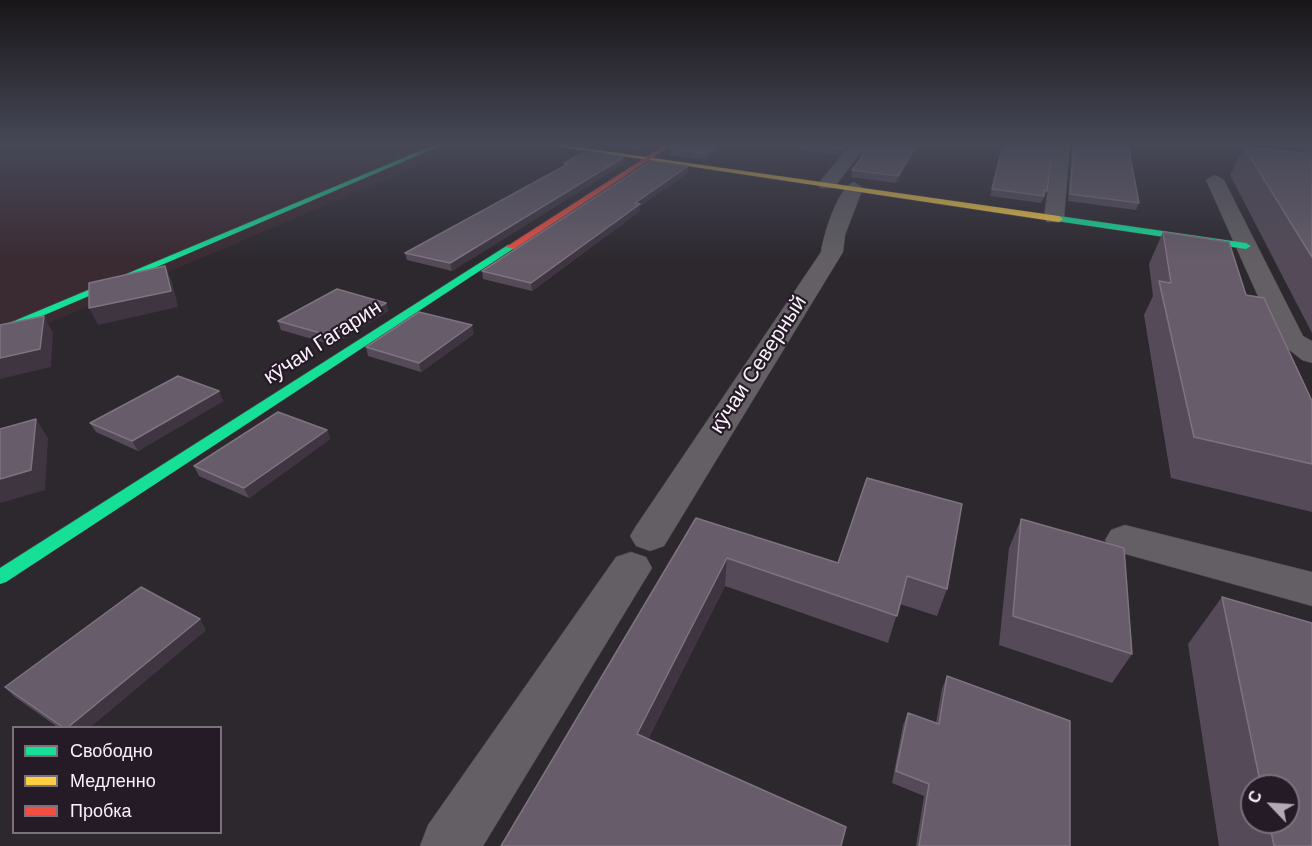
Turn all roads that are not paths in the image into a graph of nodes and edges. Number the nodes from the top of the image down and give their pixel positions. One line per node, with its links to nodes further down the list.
1 (345, 184): 9 (street)
2 (604, 184): 12 (street, кӯчаи Гагарин)
3 (830, 184): 6 (street)
4 (1058, 184): 7 (street)
5 (1217, 184): 8 (street)
6 (840, 186): 7 (street); 14 (street, кӯчаи Северный)
7 (1054, 218): 8 (street)
8 (1246, 246): 10 (street)
9 (0, 330)
10 (1312, 354)
11 (1125, 540): 13 (street)
12 (0, 577)
13 (1312, 589)
14 (449, 846)

